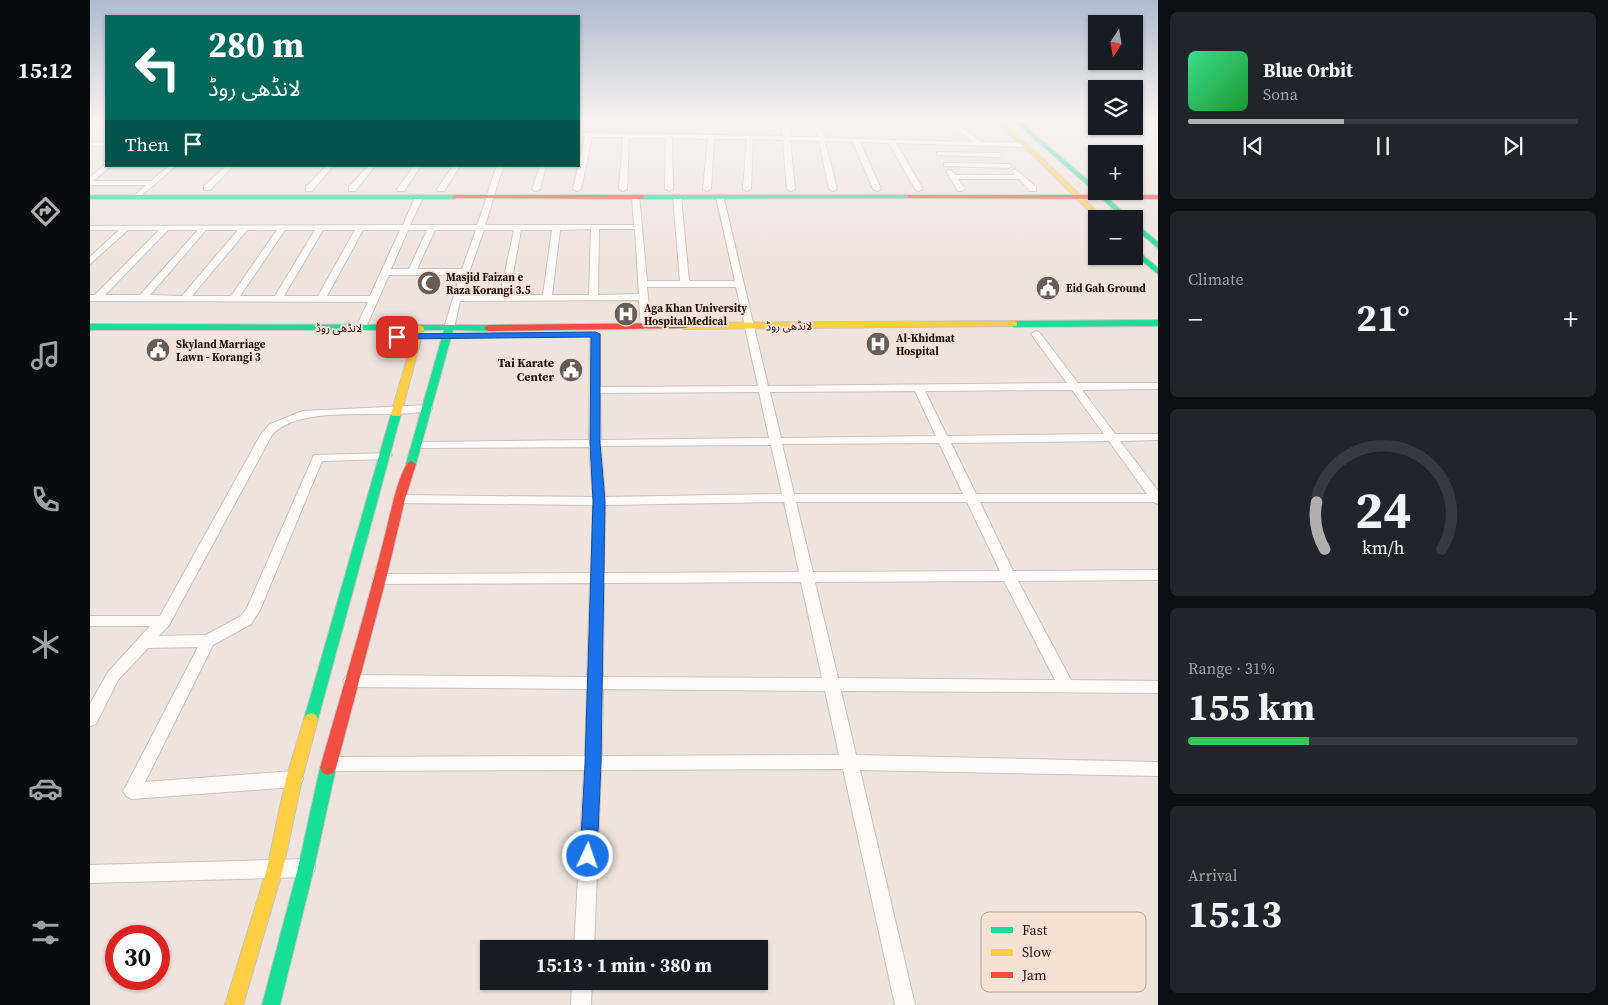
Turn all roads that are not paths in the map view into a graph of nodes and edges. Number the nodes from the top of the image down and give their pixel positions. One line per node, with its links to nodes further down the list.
1 (106, 168): 25 (street)
2 (171, 168): 27 (street)
3 (228, 168): 29 (street)
4 (328, 168): 32 (street)
5 (370, 168): 33 (street)
6 (417, 168): 34 (street)
7 (455, 168): 35 (street)
8 (500, 168): 50 (street)
9 (542, 168): 36 (street)
10 (582, 168): 37 (street)
11 (624, 168): 38 (street)
12 (668, 168): 51 (street)
13 (709, 168): 39 (street)
14 (749, 168): 40 (street)
15 (789, 168): 41 (street)
16 (828, 168): 42 (street)
17 (868, 168): 43 (street)
18 (906, 168): 48 (street)
19 (948, 168): 23 (street)
20 (1012, 168): 24 (street)
21 (1047, 168): 46 (street)
22 (1071, 168): 26 (street)
23 (953, 177): 24 (street); 44 (street)
24 (1021, 177): 45 (street)
25 (90, 181): 27 (street)
26 (1088, 182)
27 (151, 186): 28 (street); 29 (street); 55 (street)
28 (90, 188)
29 (208, 188): 32 (street)
30 (1143, 188): 31 (street)
31 (1158, 188)
32 (309, 189): 33 (street)
33 (352, 189): 34 (street)
34 (401, 189): 49 (street)
35 (441, 189): 49 (street); 50 (street)
36 (536, 189): 37 (street); 50 (street)
37 (577, 189): 38 (street)
38 (623, 189): 51 (street)
39 (707, 189): 40 (street); 51 (street)
40 (748, 189): 41 (street)
41 (791, 189): 42 (street)
42 (833, 189): 43 (street)
43 (877, 189): 48 (street)
44 (961, 189): 45 (street); 48 (street)
45 (1033, 189): 46 (street)
46 (1069, 189): 47 (street); 58 (street)
47 (1088, 190)
48 (919, 192): 57 (street); 58 (street)
49 (420, 193): 50 (street); 55 (street); 65 (street)
50 (491, 193): 56 (street); 77 (street)
51 (668, 193): 56 (street); 57 (street); 86 (street)
52 (1088, 194): 58 (street)
53 (1143, 196): 59 (street)
54 (90, 197): 55 (street)
55 (138, 197)
56 (636, 197): 70 (street)
57 (720, 197): 88 (street)
58 (1079, 197): 61 (street)
59 (1158, 197)
60 (1108, 200): 62 (street)
61 (1092, 210)
62 (1118, 210)
63 (283, 227): 75 (street); 76 (street); 97 (street)
64 (361, 227): 65 (street); 76 (street); 99 (street)
65 (407, 227): 66 (street); 82 (street)
66 (432, 227): 77 (street); 83 (street)
67 (518, 227): 68 (street); 77 (street); 94 (street)
68 (556, 227): 69 (street); 95 (street)
69 (596, 227): 70 (street); 96 (street)
70 (639, 227): 87 (street)
71 (90, 228): 72 (street)
72 (126, 228): 73 (street); 81 (street)
73 (166, 228): 74 (street); 90 (street)
74 (204, 228): 75 (street); 91 (street)
75 (245, 228): 92 (street)
76 (320, 228): 98 (street)
77 (480, 228): 84 (street)
78 (1143, 232): 79 (street)
79 (1158, 246)
80 (1143, 258): 85 (street)
81 (90, 261)
82 (386, 272): 83 (street); 100 (street)
83 (412, 272): 84 (street)
84 (465, 272): 93 (street)
85 (1158, 272)
86 (685, 283): 87 (street); 88 (street)
87 (643, 284): 89 (street)
88 (740, 284): 105 (street)
89 (644, 297): 96 (street); 103 (street)
90 (93, 298): 91 (street)
91 (143, 298): 92 (street)
92 (184, 298): 97 (street)
93 (456, 298): 94 (street); 107 (street)
94 (504, 298): 95 (street)
95 (547, 298): 96 (street)
96 (594, 298)
97 (233, 299): 98 (street)
98 (278, 299): 99 (street)
99 (321, 299): 100 (street)
100 (374, 299): 104 (street)
101 (1158, 323): 105 (street, لانڈھی روڈ)
102 (90, 327): 104 (street, لانڈھی روڈ)
103 (646, 327): 105 (street, لانڈھی روڈ); 107 (street, لانڈھی روڈ)
104 (361, 328): 106 (street, لانڈھی روڈ)
105 (751, 330): 108 (street, لانڈھی روڈ); 109 (street, لانڈھی روڈ); 115 (street)
106 (418, 332): 107 (street, لانڈھی روڈ); 111 (street, لانڈھی روڈ); 118 (street)
107 (448, 333): 108 (street, لانڈھی روڈ); 117 (street)
108 (595, 334): 116 (street)
109 (1036, 334): 110 (street, لانڈھی روڈ); 112 (street)
110 (1158, 334)
111 (90, 337)
112 (1074, 386): 113 (street); 114 (street); 119 (street)
113 (1158, 386)
114 (918, 387): 115 (street); 121 (street)
115 (764, 389): 116 (street); 122 (street)
116 (595, 390): 123 (street)
117 (426, 408): 118 (street); 124 (street)
118 (397, 410): 125 (street); 137 (street)
119 (1111, 437): 120 (street); 121 (street); 128 (street)
120 (1158, 437)
121 (942, 438): 122 (street); 129 (street)
122 (776, 441): 123 (street); 126 (street)
123 (595, 443): 124 (street); 130 (street)
124 (417, 445): 127 (street)
125 (386, 455): 138 (street); 150 (street)
126 (789, 498): 129 (street); 130 (street); 134 (street)
127 (399, 499): 130 (street); 135 (street)
128 (1158, 499): 129 (street)
129 (972, 500): 132 (street)
130 (599, 501): 133 (street)
131 (1158, 575): 132 (street)
132 (1009, 576): 134 (street); 143 (street)
133 (597, 577): 134 (street); 135 (street); 141 (street)
134 (807, 577): 142 (street)
135 (380, 579): 140 (street)
136 (90, 621): 137 (street)
137 (164, 621): 139 (street)
138 (208, 641): 139 (street); 150 (street)
139 (144, 642): 145 (street)
140 (351, 681): 141 (street); 147 (street)
141 (593, 683): 142 (street); 148 (street)
142 (832, 684): 143 (street); 146 (street)
143 (1066, 686): 144 (street)
144 (1158, 687)
145 (90, 719)
146 (850, 762): 148 (street); 149 (street); 159 (street)
147 (329, 764): 148 (street); 151 (street)
148 (593, 764): 154 (street)
149 (1158, 769)
150 (294, 778): 152 (street)
151 (306, 868): 152 (street); 157 (street)
152 (275, 869): 153 (street); 156 (street)
153 (90, 874)
154 (584, 940)
155 (582, 990): 158 (street)
156 (234, 1005)
157 (271, 1005)
158 (581, 1005)
159 (905, 1005)

